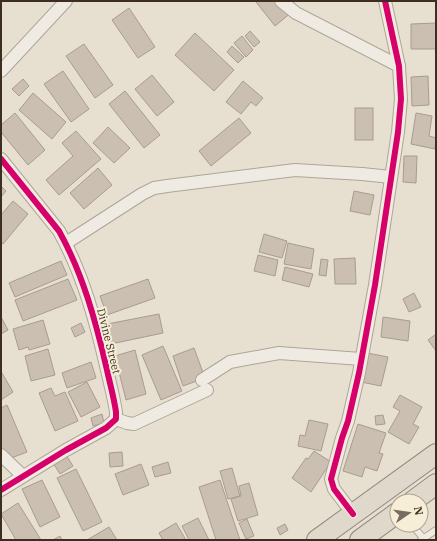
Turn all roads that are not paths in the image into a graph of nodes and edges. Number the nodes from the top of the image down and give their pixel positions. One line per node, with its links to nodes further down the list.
1 (66, 1): 5 (street)
2 (281, 1): 4 (street)
3 (385, 1): 4 (street)
4 (399, 66): 7 (street)
5 (1, 71)
6 (1, 159): 8 (street, Divine Street)
7 (391, 177): 8 (street); 9 (street)
8 (66, 243): 10 (street, Divine Street)
9 (361, 359): 10 (street); 17 (street)
10 (116, 420): 13 (street)
11 (436, 454): 17 (highway)
12 (1, 455): 13 (street)
13 (23, 476): 15 (street)
14 (436, 484): 16 (highway)
15 (1, 490)
16 (424, 493)
17 (353, 514): 21 (highway)
18 (389, 523): 22 (highway)
19 (436, 530): 20 (lane)
20 (423, 539)
21 (317, 540)
22 (360, 540)

